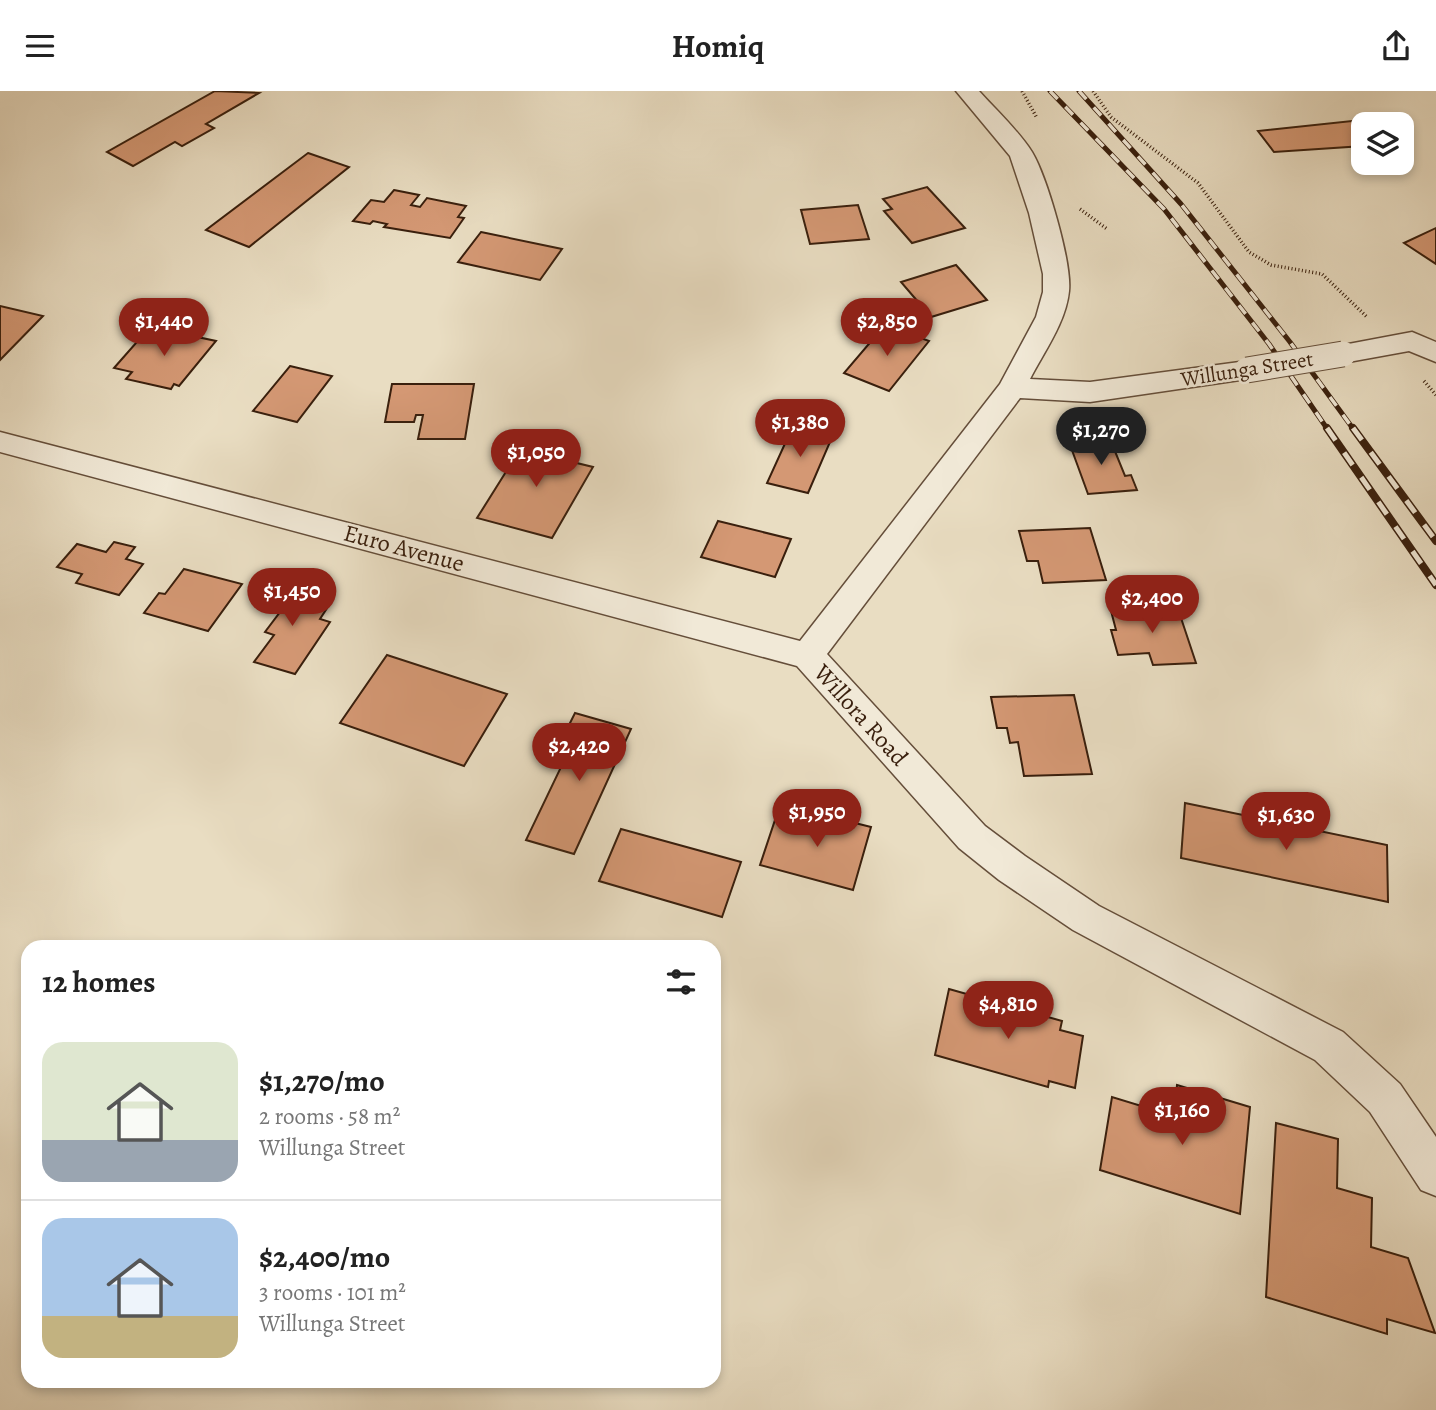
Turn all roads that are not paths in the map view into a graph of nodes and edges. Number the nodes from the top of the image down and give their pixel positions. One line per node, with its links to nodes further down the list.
1 (967, 91): 4 (street, Willora Road)
2 (1436, 325): 3 (street)
3 (1414, 346): 4 (street, Willunga Street, bridge)
4 (1012, 388): 6 (street, Willora Road)
5 (0, 442): 6 (street, Euro Avenue)
6 (808, 656): 7 (street, Willora Road)
7 (1436, 1175)

